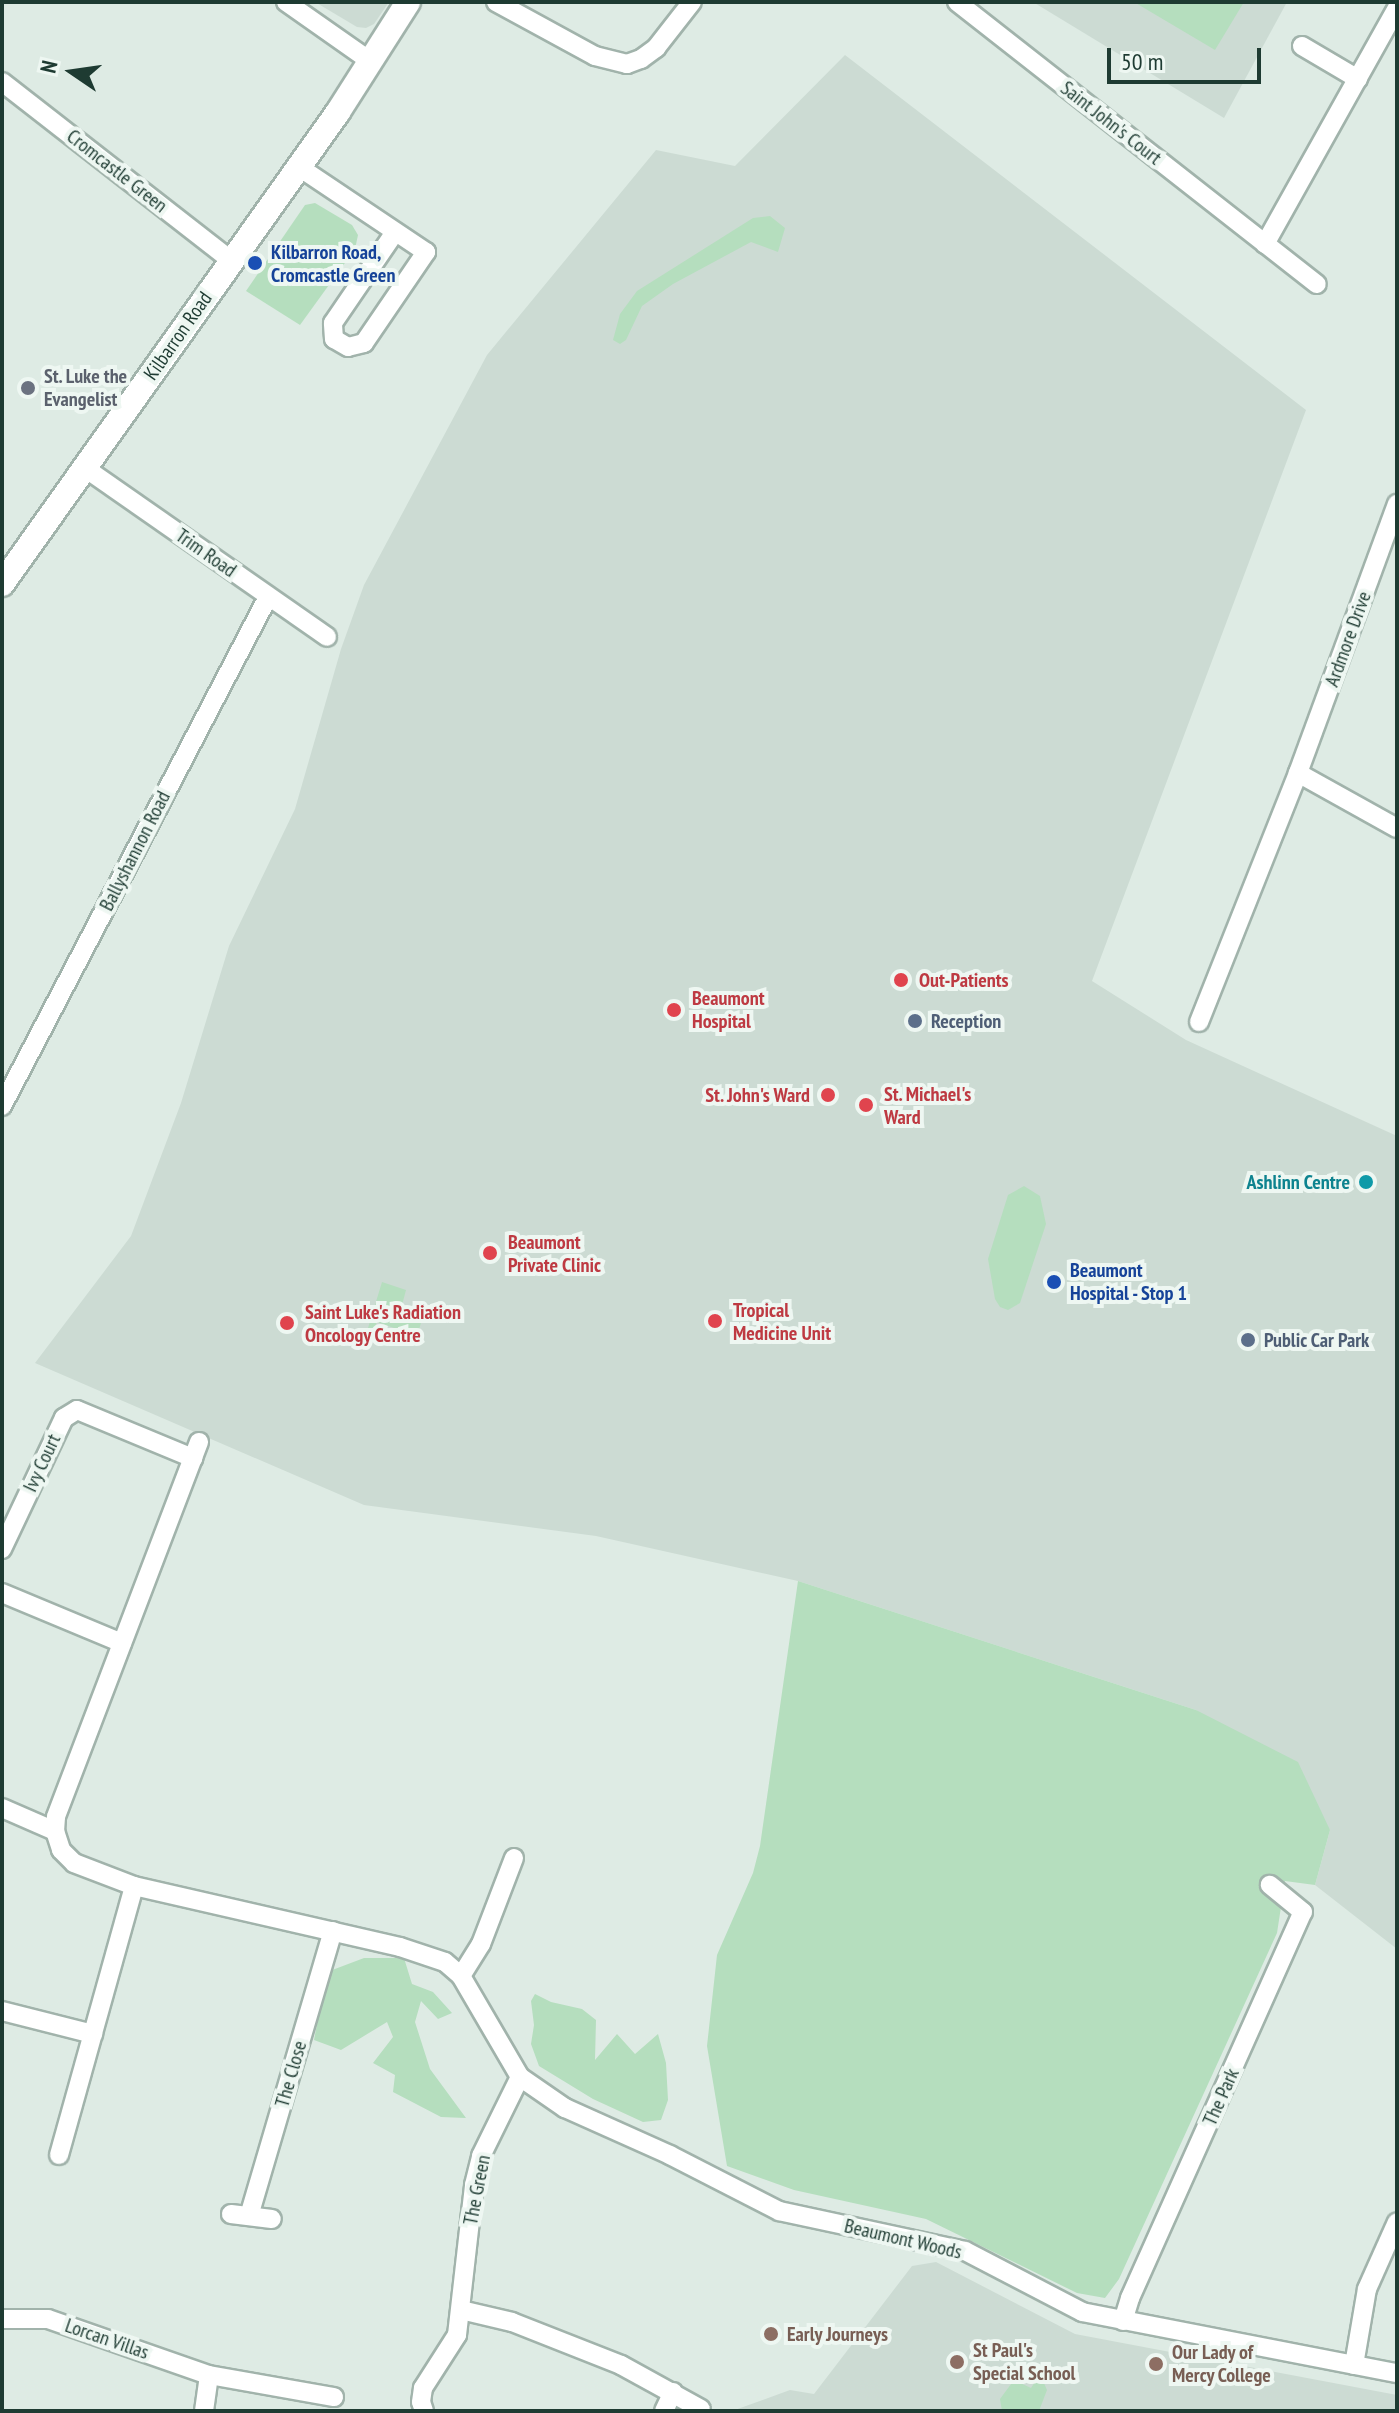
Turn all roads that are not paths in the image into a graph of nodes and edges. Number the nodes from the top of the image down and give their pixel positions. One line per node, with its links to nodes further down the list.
1 (286, 2): 8 (street)
2 (408, 2): 8 (street, Kilbarron Road)
3 (496, 2): 4 (street)
4 (692, 2)
5 (957, 2): 13 (street, Saint John's Court)
6 (1397, 8): 9 (street)
7 (1302, 46): 9 (street)
8 (370, 61): 11 (street, Kilbarron Road)
9 (1358, 79): 13 (street)
10 (2, 82): 14 (street, Cromcastle Green)
11 (299, 167): 12 (street); 14 (street, Kilbarron Road)
12 (395, 232): 12 (street)
13 (1265, 244): 15 (street, Saint John's Court)
14 (232, 261): 16 (street, Kilbarron Road)
15 (1317, 284)
16 (85, 468): 18 (street, Kilbarron Road); 19 (street, Trim Road)
17 (1397, 504): 21 (street, Ardmore Drive)
18 (2, 584)
19 (268, 597): 20 (street, Trim Road); 24 (street, Ballyshannon Road)
20 (327, 637)
21 (1298, 773): 22 (street); 23 (street, Ardmore Drive)
22 (1397, 828)
23 (1199, 1022)
24 (2, 1106)
25 (2, 1549): 27 (street, Ivy Court)
26 (2, 1593): 27 (street)
27 (122, 1643): 29 (street, Ivy Court)
28 (2, 1808): 29 (street)
29 (55, 1831): 32 (street)
30 (514, 1858): 34 (street)
31 (1270, 1885): 43 (street, The Park)
32 (134, 1886): 33 (street); 36 (street)
33 (333, 1931): 34 (street); 39 (street, The Close)
34 (461, 1976): 37 (street)
35 (2, 2011): 36 (street)
36 (93, 2034): 38 (street)
37 (520, 2077): 41 (street, The Green); 43 (street, Beaumont Woods)
38 (59, 2155)
39 (272, 2219)
40 (1397, 2222): 44 (street)
41 (461, 2310): 47 (street); 51 (street, The Green)
42 (2, 2319): 46 (street, Lorcan Villas)
43 (1123, 2321): 44 (street, Beaumont Woods)
44 (1354, 2365): 45 (street, Beaumont Woods)
45 (1397, 2373)
46 (209, 2375): 48 (street, Lorcan Villas); 50 (street)
47 (673, 2392): 49 (street); 52 (street)
48 (334, 2397)
49 (701, 2409)
50 (204, 2411)
51 (424, 2411)
52 (664, 2411)

